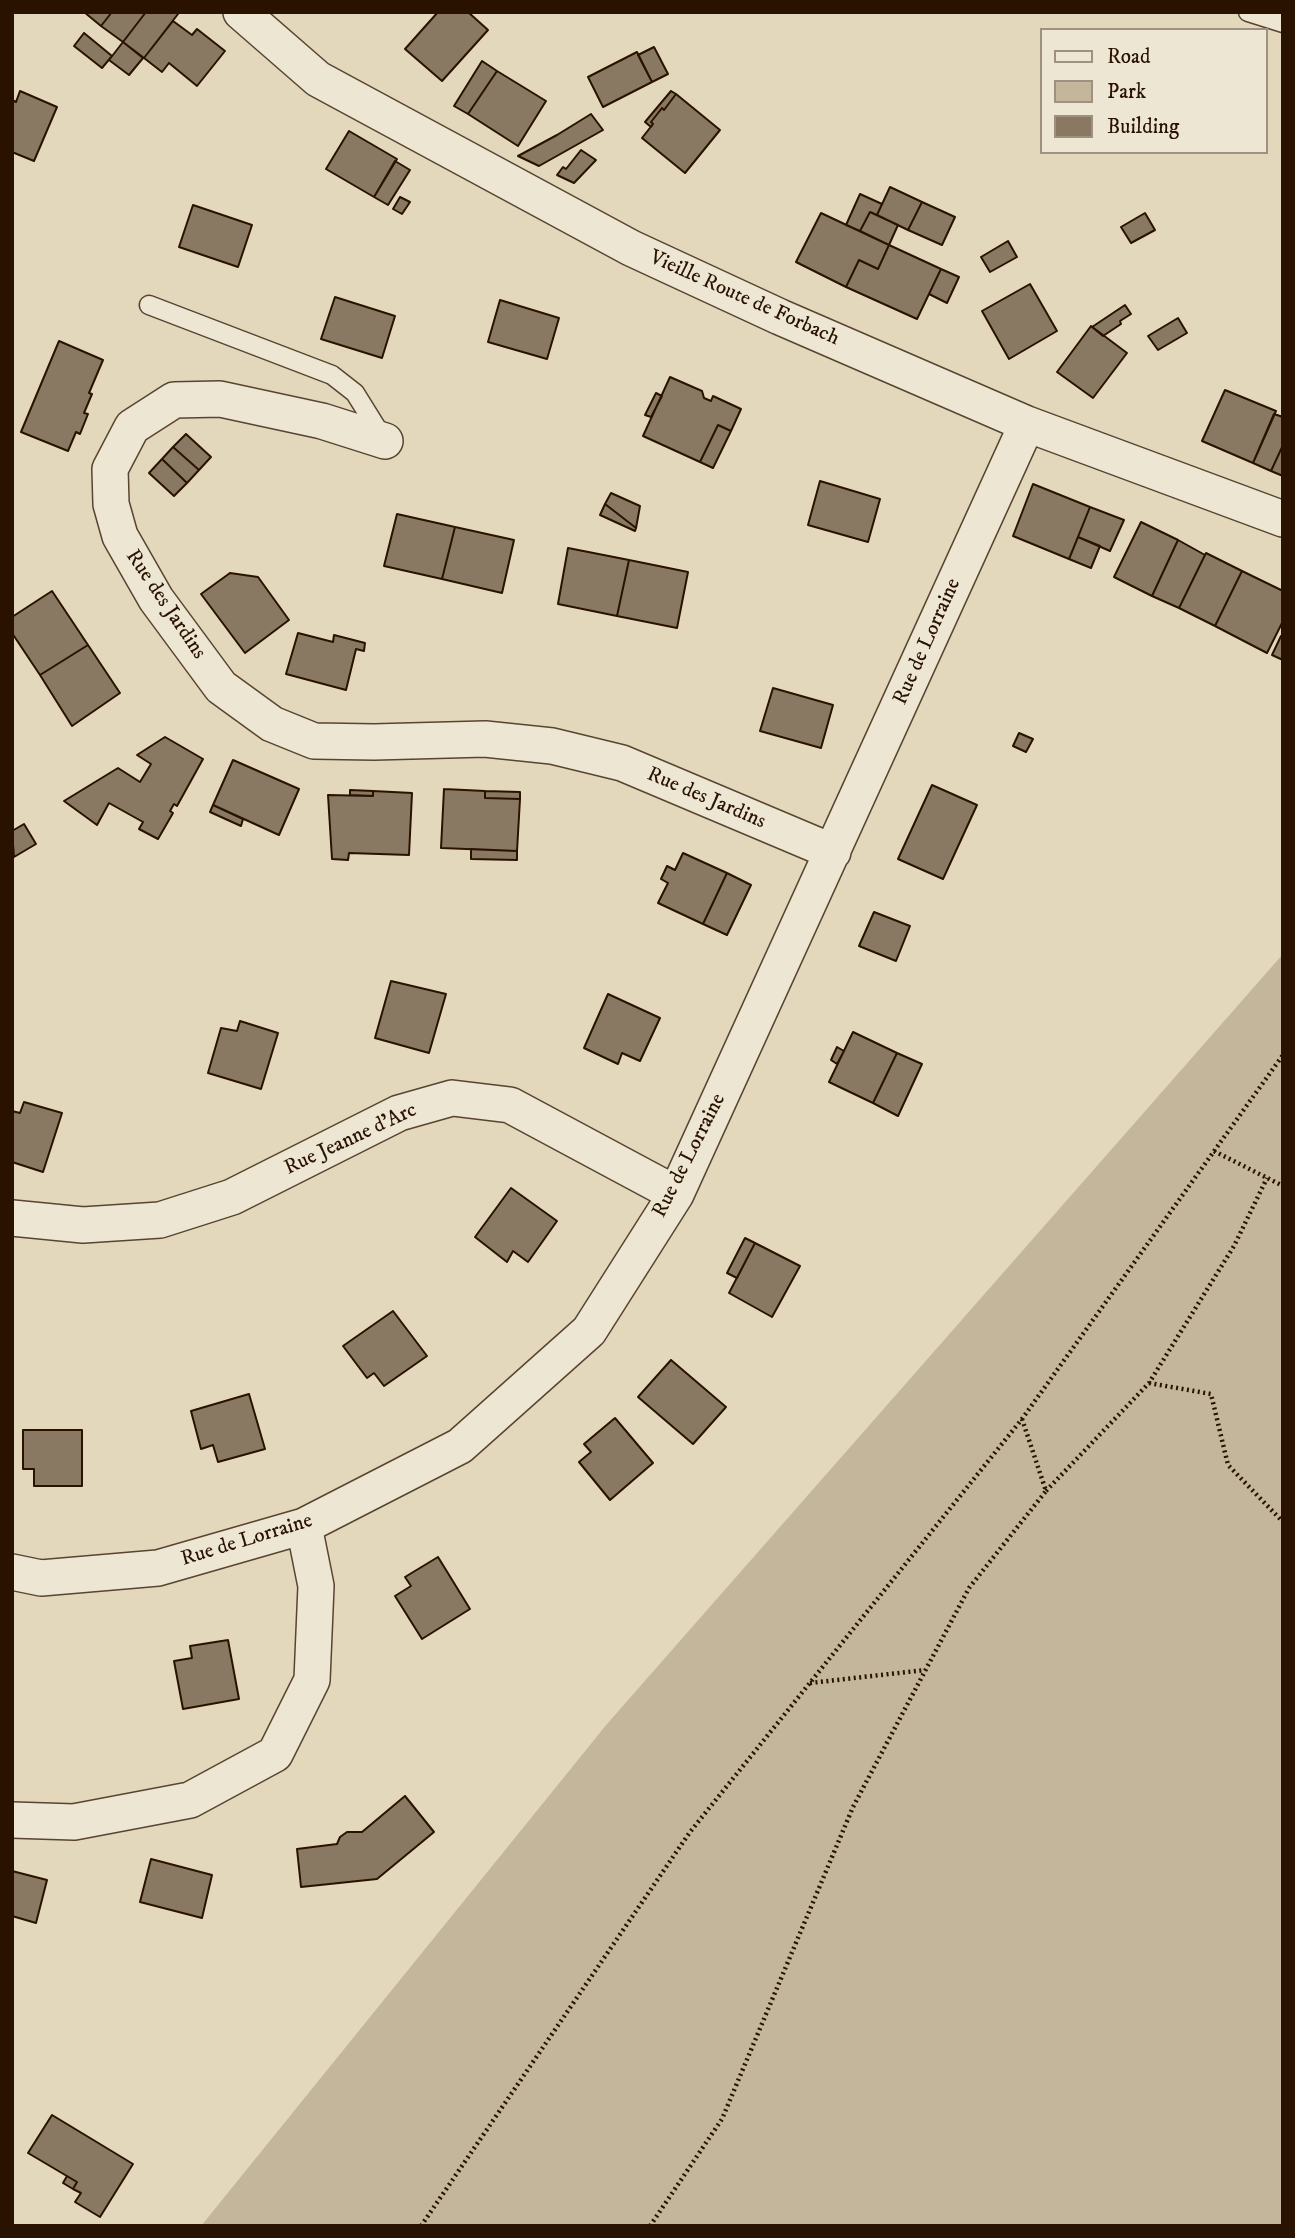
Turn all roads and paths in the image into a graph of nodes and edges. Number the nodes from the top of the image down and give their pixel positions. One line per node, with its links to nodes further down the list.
1 (241, 12): 5 (street, Vieille Route de Forbach)
2 (1248, 12): 3 (lane)
3 (1283, 23)
4 (149, 305): 6 (lane, Rue des Jardins)
5 (1027, 424): 7 (street, Vieille Route de Forbach); 8 (street, Rue de Lorraine)
6 (385, 441): 8 (street, Rue des Jardins)
7 (1283, 519)
8 (833, 852): 13 (street, Rue de Lorraine)
9 (1283, 1055): 10 (path)
10 (1214, 1150): 11 (path); 16 (path)
11 (1268, 1178): 12 (path); 15 (path)
12 (1283, 1186)
13 (676, 1194): 14 (street, Rue Jeanne d'Arc); 19 (street, Rue de Lorraine)
14 (12, 1218)
15 (1149, 1383): 17 (path); 18 (path)
16 (1022, 1419): 17 (path); 22 (path)
17 (1046, 1491): 21 (path)
18 (1283, 1522)
19 (304, 1526): 20 (street, Rue de Lorraine); 23 (street)
20 (12, 1572)
21 (926, 1670): 22 (path); 25 (path)
22 (810, 1683): 24 (path)
23 (12, 1820)
24 (421, 2226)
25 (650, 2226)

